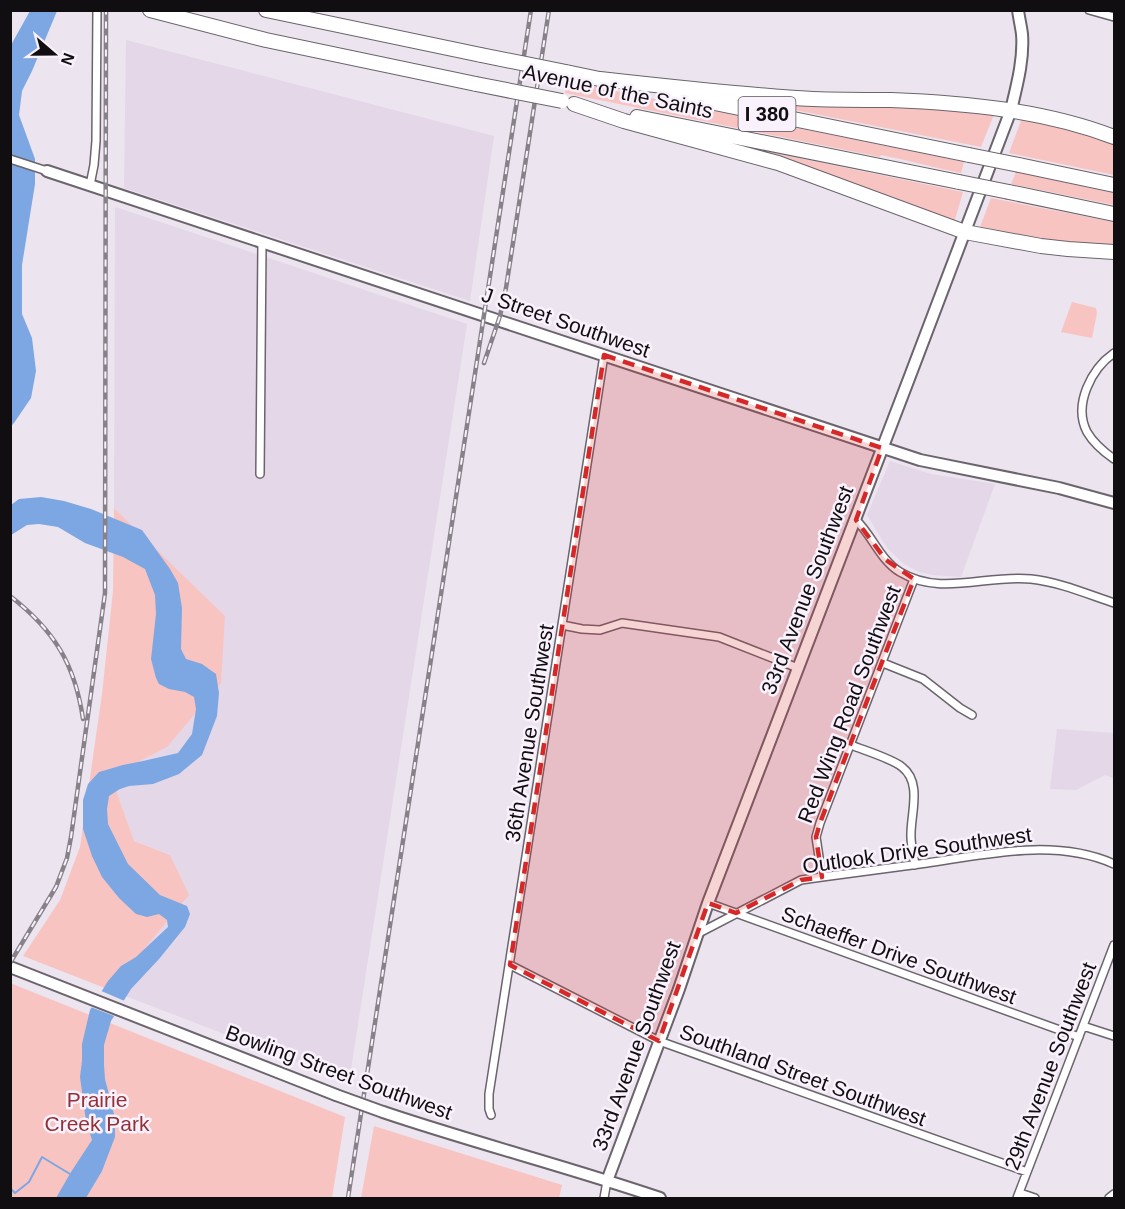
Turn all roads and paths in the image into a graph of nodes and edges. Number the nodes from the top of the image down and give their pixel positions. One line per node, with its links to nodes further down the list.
1 (97, 10): 13 (street)
2 (150, 10): 8 (highway, Avenue of the Saints / I 380, bridge)
3 (266, 10): 7 (highway, Avenue of the Saints / I 380, bridge)
4 (1018, 10): 9 (street, 33rd Avenue Southwest)
5 (1089, 10): 6 (street)
6 (1114, 16)
7 (600, 79): 9 (highway); 14 (highway, Avenue of the Saints / I 380, bridge)
8 (568, 102): 15 (highway, Avenue of the Saints / I 380, bridge); 16 (highway)
9 (1011, 110): 10 (highway); 16 (street, 33rd Avenue Southwest)
10 (1114, 137)
11 (10, 159): 12 (street, J Street Southwest)
12 (47, 171): 13 (street, J Street Southwest)
13 (90, 185): 17 (street, J Street Southwest)
14 (1114, 185)
15 (1114, 214)
16 (964, 232): 18 (highway); 21 (street, 33rd Avenue Southwest)
17 (262, 243): 20 (street, J Street Southwest); 23 (street)
18 (1114, 252)
19 (1114, 353): 22 (street)
20 (604, 355): 21 (street, J Street Southwest); 28 (street, 36th Avenue Southwest)
21 (882, 448): 24 (street, J Street Southwest); 25 (street, 33rd Avenue Southwest)
22 (1114, 459)
23 (260, 474)
24 (1114, 503)
25 (856, 520): 26 (street); 30 (street, 33rd Avenue Southwest)
26 (914, 579): 27 (street); 29 (street, Red Wing Road Southwest)
27 (1114, 603)
28 (562, 625): 30 (street); 40 (street, 36th Avenue Southwest)
29 (883, 663): 31 (street); 32 (street, Red Wing Road Southwest)
30 (798, 668): 36 (street, 33rd Avenue Southwest)
31 (972, 715)
32 (851, 746): 34 (street); 35 (street, Red Wing Road Southwest)
33 (1114, 864): 34 (street, Outlook Drive Southwest)
34 (915, 865): 35 (street, Outlook Drive Southwest)
35 (822, 877): 37 (street, Outlook Drive Southwest)
36 (708, 903): 37 (street, Schaeffer Drive Southwest); 38 (street, 33rd Avenue Southwest)
37 (736, 913): 38 (street, Outlook Drive Southwest); 44 (street, Schaeffer Drive Southwest)
38 (698, 933): 45 (street, 33rd Avenue Southwest)
39 (1114, 945): 42 (street, 29th Avenue Southwest)
40 (510, 965): 45 (street, Southland Street Southwest); 46 (street, 36th Avenue Southwest)
41 (10, 967): 48 (street, Bowling Street Southwest, bridge)
42 (1083, 1026): 43 (street); 44 (street, 29th Avenue Southwest)
43 (1114, 1036)
44 (1079, 1037): 47 (street, 29th Avenue Southwest)
45 (659, 1041): 47 (street, Southland Street Southwest); 48 (street, 33rd Avenue Southwest)
46 (491, 1115)
47 (1027, 1172): 50 (street, 29th Avenue Southwest)
48 (608, 1181): 51 (street); 52 (street, Bowling Street Southwest)
49 (1114, 1194): 54 (street)
50 (1018, 1196): 53 (street)
51 (604, 1198)
52 (660, 1198)
53 (1035, 1198)
54 (1109, 1198)

